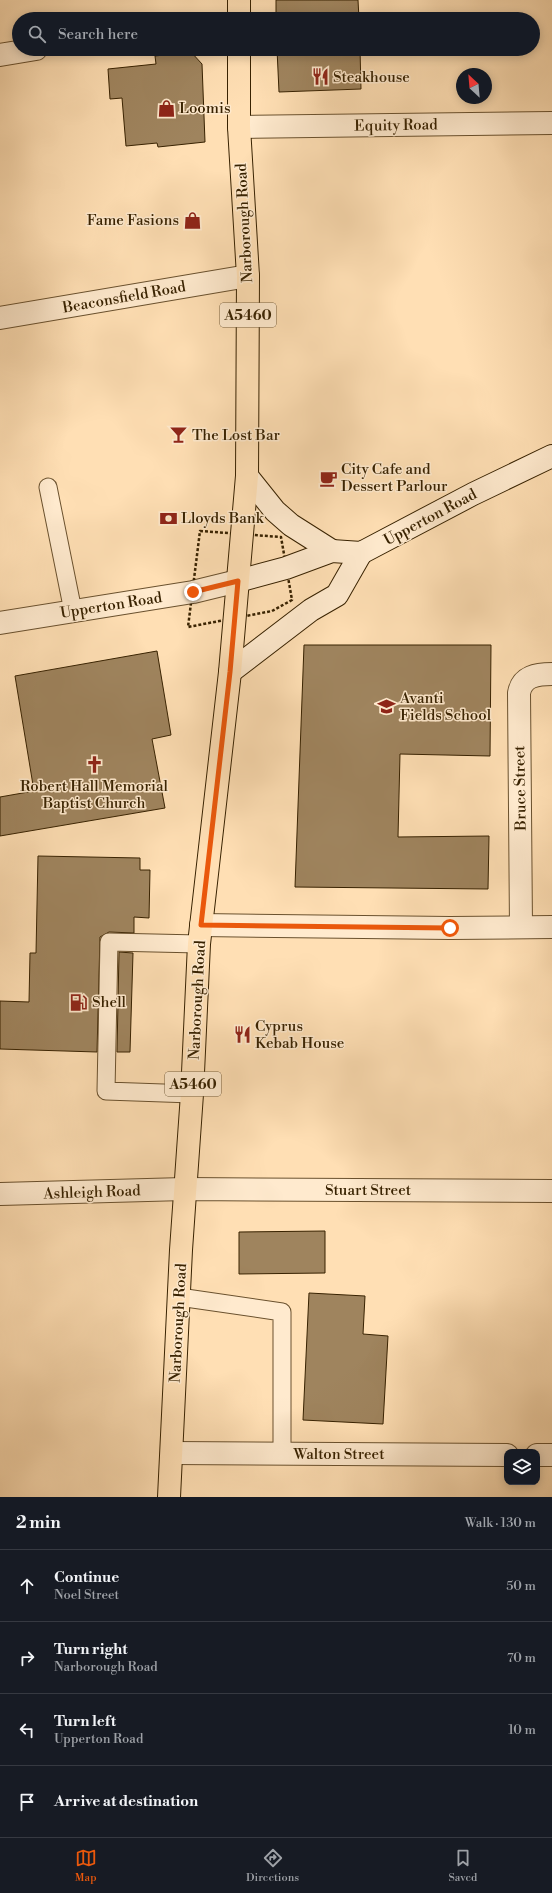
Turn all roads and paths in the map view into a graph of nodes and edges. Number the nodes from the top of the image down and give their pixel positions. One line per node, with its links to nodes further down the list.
1 (12, 53): 2 (street)
2 (0, 55)
3 (239, 56): 5 (main road, Narborough Road / A5460)
4 (552, 123): 5 (street, Equity Road)
5 (239, 127): 6 (main road, Narborough Road / A5460)
6 (248, 276): 7 (street, Beaconsfield Road); 9 (main road, Narborough Road / A5460)
7 (0, 318)
8 (552, 456): 12 (street, Upperton Road)
9 (247, 476): 11 (street); 13 (main road, Narborough Road / A5460)
10 (48, 487): 14 (lane)
11 (332, 551): 12 (street, Upperton Road); 13 (street, Upperton Road)
12 (361, 554): 16 (street)
13 (238, 581): 14 (street, Upperton Road); 16 (main road, Narborough Road / A5460)
14 (74, 611): 15 (street, Upperton Road)
15 (0, 623)
16 (230, 672): 20 (main road, Narborough Road / A5460)
17 (552, 674): 18 (street, Bruce Street)
18 (521, 926): 19 (street); 20 (street)
19 (552, 927)
20 (200, 934): 21 (main road, Narborough Road / A5460); 21 (lane)
21 (192, 1094): 22 (main road, Narborough Road / A5460)
22 (184, 1189): 23 (street, Stuart Street); 24 (street, Ashleigh Road); 25 (main road, Narborough Road / A5460)
23 (552, 1191)
24 (0, 1194)
25 (179, 1297): 26 (main road, Narborough Road / A5460); 27 (lane)
26 (172, 1453): 27 (street, Walton Street); 31 (main road, Narborough Road / A5460)
27 (282, 1454): 28 (street, Walton Street)
28 (504, 1455)
29 (540, 1455): 30 (street)
30 (552, 1455)
31 (169, 1497)

